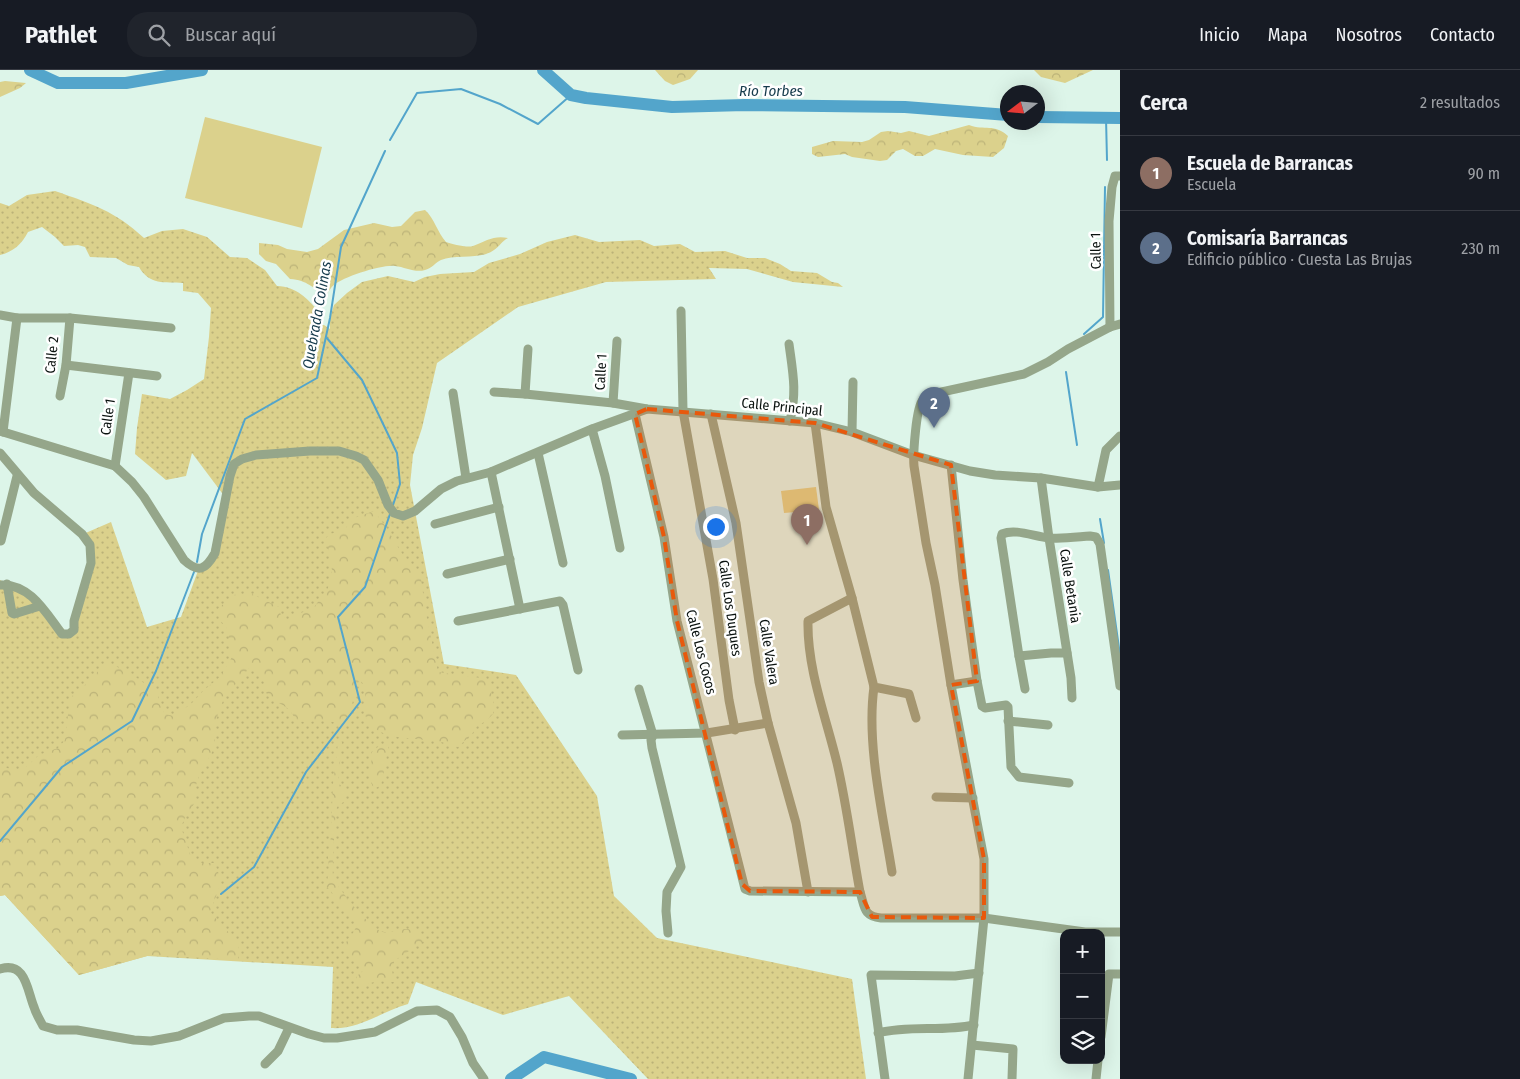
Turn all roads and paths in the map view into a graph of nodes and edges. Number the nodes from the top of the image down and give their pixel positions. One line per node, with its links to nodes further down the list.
1 (1118, 176): 3 (street, Calle 1)
2 (1120, 220): 3 (street)
3 (1109, 221): 9 (street, Calle 1)
4 (681, 311): 24 (street, Calle Los Duques)
5 (0, 314): 6 (street)
6 (17, 318): 7 (street); 30 (street)
7 (70, 318): 10 (street); 14 (street, Calle 2)
8 (1120, 324): 9 (street)
9 (1110, 327): 35 (street)
10 (171, 328)
11 (617, 341): 22 (street, Calle 1)
12 (789, 344): 27 (street)
13 (528, 349): 20 (street)
14 (66, 365): 15 (street); 21 (street, Calle 2)
15 (129, 373): 16 (street); 37 (street, Calle 1)
16 (158, 376)
17 (852, 382): 31 (street)
18 (494, 392): 20 (street, Calle Principal)
19 (454, 394): 40 (street)
20 (525, 394): 22 (street, Calle Principal)
21 (60, 396)
22 (613, 404): 23 (street, Calle Principal)
23 (647, 409): 24 (street, Calle Principal); 25 (street)
24 (683, 411): 26 (street, Calle Principal); 71 (street, Calle Los Duques)
25 (635, 414): 29 (street); 72 (street, Calle Los Cocos)
26 (710, 414): 27 (street, Calle Principal); 69 (street, Calle Valera)
27 (790, 421): 28 (street, Calle Principal)
28 (815, 423): 31 (street, Calle Principal); 53 (street)
29 (592, 430): 34 (street); 48 (street)
30 (2, 432): 37 (street)
31 (852, 432): 35 (street, Calle Principal)
32 (1120, 436): 43 (street)
33 (0, 453): 39 (street)
34 (538, 453): 38 (street); 50 (street)
35 (913, 455): 36 (street, Calle Principal); 61 (street)
36 (951, 465): 41 (street, Calle Principal); 60 (street)
37 (115, 466): 40 (street)
38 (491, 472): 40 (street); 44 (street)
39 (17, 476): 47 (street); 54 (street)
40 (466, 478)
41 (1041, 478): 43 (street, Calle Principal); 46 (street, Calle Betania)
42 (1120, 485): 43 (street, Calle Principal)
43 (1098, 487)
44 (499, 507): 45 (street); 49 (street)
45 (435, 524)
46 (1049, 538): 57 (street, Calle Betania); 58 (street); 62 (street)
47 (1, 541)
48 (620, 548)
49 (510, 559): 51 (street); 55 (street)
50 (563, 563)
51 (447, 574)
52 (3, 584): 54 (street); 54 (street)
53 (852, 598): 63 (street); 80 (street)
54 (40, 606)
55 (520, 610): 56 (street); 59 (street)
56 (458, 621)
57 (1067, 653): 58 (street); 66 (street, Calle Betania)
58 (1020, 656): 65 (street)
59 (578, 670)
60 (977, 681): 61 (street); 68 (street)
61 (952, 685): 77 (street)
62 (1120, 686)
63 (874, 687): 67 (street); 78 (street)
64 (639, 689): 74 (street)
65 (1024, 689)
66 (1072, 698)
67 (916, 718)
68 (1008, 721): 70 (street); 75 (street)
69 (768, 723): 71 (street); 79 (street, Calle Valera)
70 (1048, 725)
71 (735, 730): 72 (street)
72 (707, 733): 74 (street); 79 (street, Calle Los Cocos)
73 (622, 735): 74 (street)
74 (653, 735): 85 (street)
75 (1069, 784)
76 (936, 797): 77 (street)
77 (973, 798): 81 (street)
78 (892, 872)
79 (808, 892): 80 (street)
80 (860, 892): 81 (street)
81 (984, 918): 82 (street); 87 (street)
82 (1063, 929)
83 (1105, 932): 84 (street)
84 (1120, 932)
85 (668, 933)
86 (0, 969): 91 (street)
87 (979, 973): 90 (street); 92 (street)
88 (1120, 974): 89 (street)
89 (1103, 1019)
90 (974, 1025): 92 (street); 93 (street)
91 (289, 1028): 94 (street); 96 (street)
92 (878, 1033): 97 (street)
93 (972, 1045): 98 (street); 99 (street)
94 (265, 1064)
95 (1098, 1064): 100 (street)
96 (484, 1079)
97 (885, 1079)
98 (968, 1079)
99 (1012, 1079)
100 (1096, 1079)

